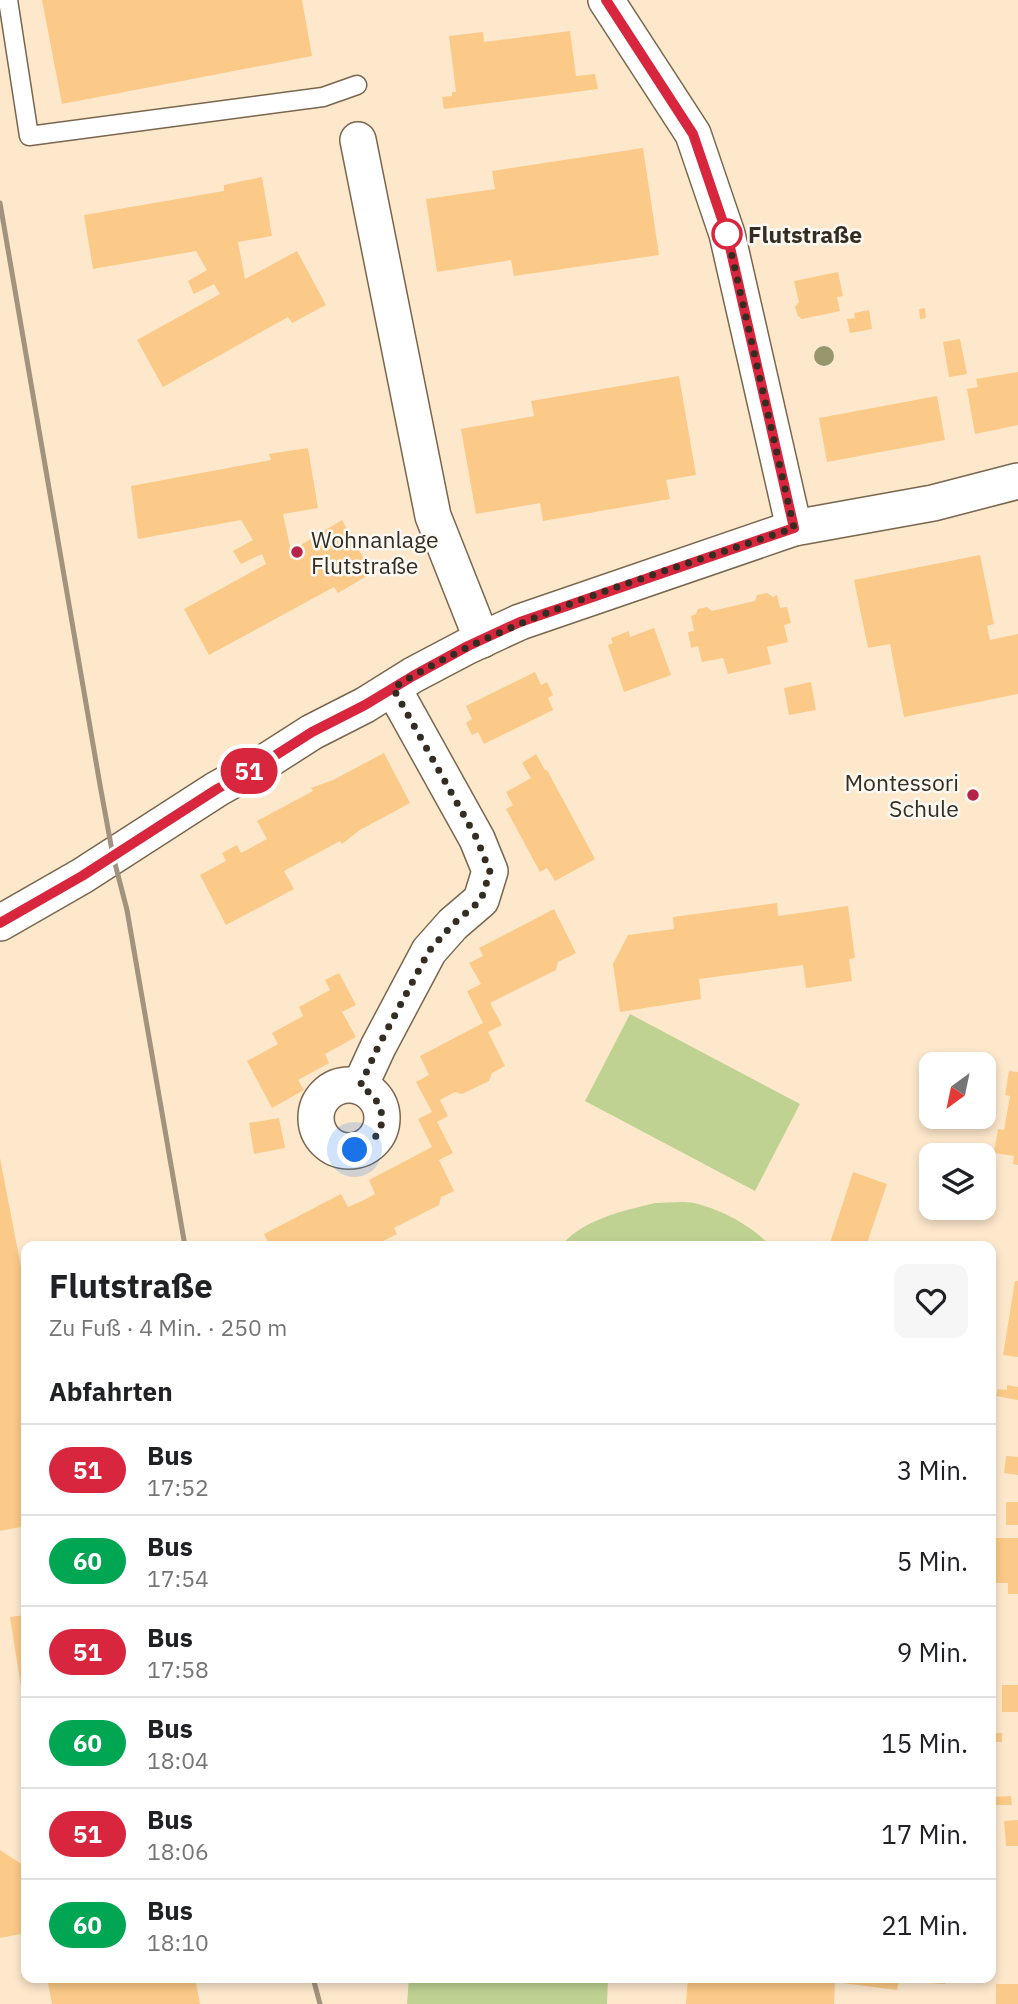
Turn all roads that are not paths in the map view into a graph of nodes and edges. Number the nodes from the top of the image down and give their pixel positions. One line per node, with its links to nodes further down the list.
1 (8, 0): 3 (lane)
2 (606, 0): 6 (street)
3 (357, 85)
4 (358, 140): 7 (street)
5 (1018, 481): 6 (street)
6 (794, 528): 7 (street)
7 (482, 640): 8 (street)
8 (393, 688): 9 (street); 10 (street)
9 (0, 923)
10 (360, 1086)

